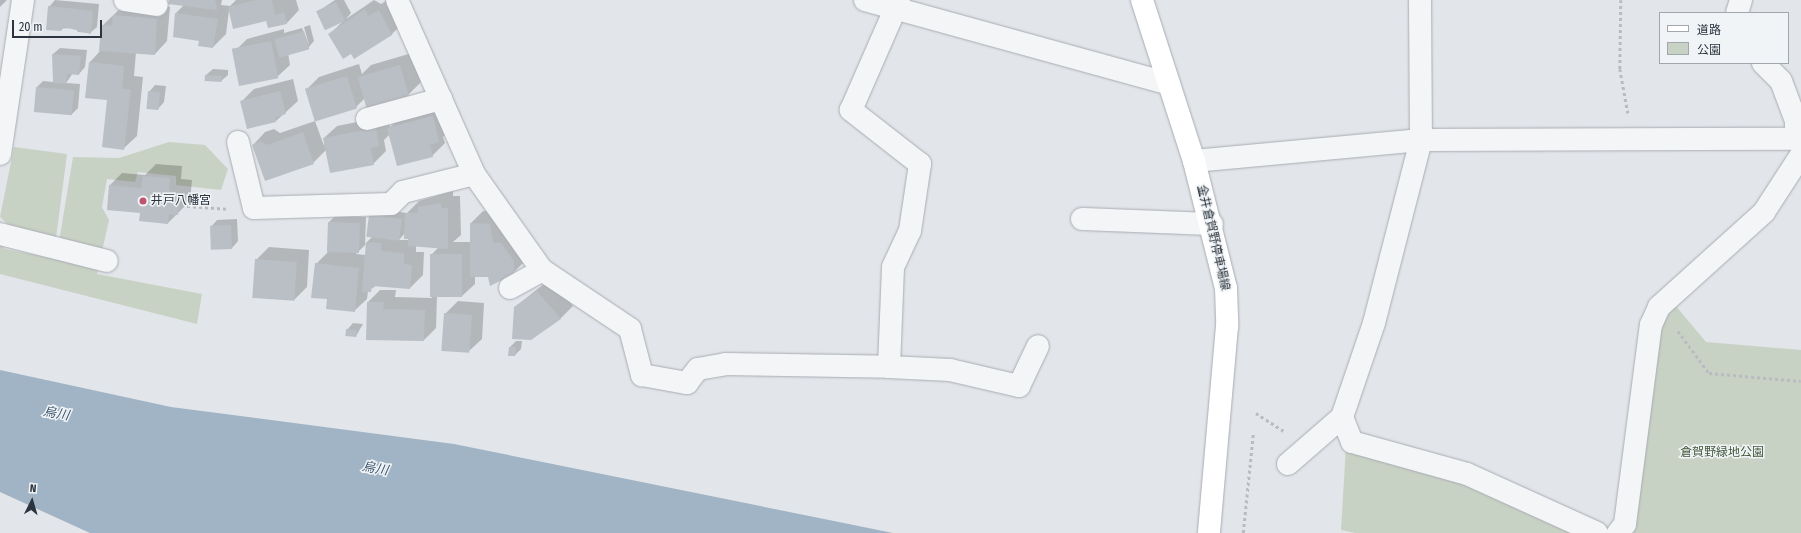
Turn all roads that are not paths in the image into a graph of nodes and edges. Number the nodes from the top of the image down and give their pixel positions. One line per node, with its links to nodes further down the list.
1 (24, 0): 13 (street)
2 (125, 0): 8 (street)
3 (865, 0): 9 (street)
4 (1142, 0): 12 (main road, 金井倉賀野停車場線)
5 (1420, 0): 16 (street)
6 (1741, 0): 10 (street)
7 (404, 2): 14 (street)
8 (157, 5)
9 (898, 5): 12 (street); 29 (street)
10 (1737, 12)
11 (1764, 64): 18 (street)
12 (1169, 84): 20 (main road, 金井倉賀野停車場線)
13 (5, 89): 19 (street)
14 (441, 99): 15 (street); 21 (street)
15 (367, 119)
16 (1421, 140): 18 (street); 20 (street); 30 (street)
17 (238, 142): 21 (street)
18 (1799, 144): 34 (street)
19 (0, 154)
20 (1194, 161): 23 (main road, 金井倉賀野停車場線)
21 (474, 174): 26 (street)
22 (1082, 219): 23 (street)
23 (1212, 224): 32 (main road, 金井倉賀野停車場線)
24 (0, 234): 25 (street)
25 (107, 260)
26 (542, 270): 27 (street); 29 (street)
27 (510, 288)
28 (1038, 346): 29 (street)
29 (889, 367)
30 (1342, 417): 31 (street); 33 (street)
31 (1288, 464)
32 (1209, 533)
33 (1597, 533)
34 (1618, 533)

